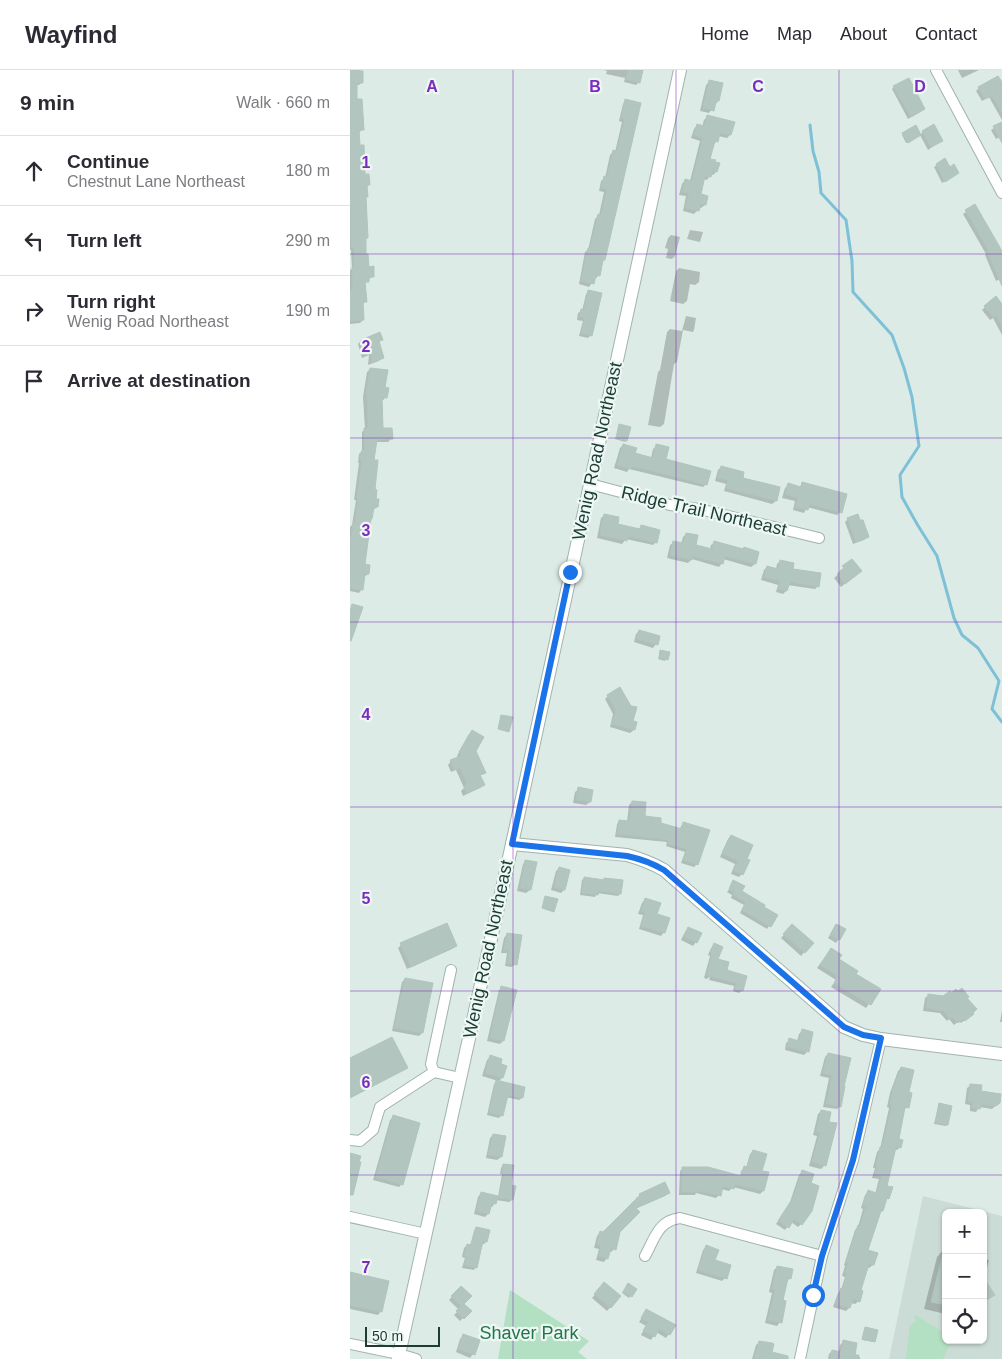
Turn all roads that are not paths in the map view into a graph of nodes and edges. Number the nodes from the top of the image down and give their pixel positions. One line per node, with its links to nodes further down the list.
1 (680, 70): 4 (street, Wenig Road Northeast)
2 (936, 70): 3 (street)
3 (1002, 193)
4 (590, 484): 5 (street, Ridge Trail Northeast); 6 (street, Wenig Road Northeast)
5 (819, 538)
6 (512, 844): 8 (street); 11 (street, Wenig Road Northeast)
7 (451, 970): 10 (street)
8 (881, 1038): 9 (street); 16 (street)
9 (1002, 1054)
10 (434, 1072): 11 (street); 12 (street)
11 (460, 1078): 14 (street, Wenig Road Northeast)
12 (350, 1140)
13 (350, 1217): 14 (street)
14 (426, 1234): 18 (street, Wenig Road Northeast)
15 (645, 1256): 16 (street)
16 (822, 1256): 20 (street)
17 (350, 1344): 18 (street)
18 (399, 1356): 19 (street)
19 (416, 1359)
20 (800, 1359)

